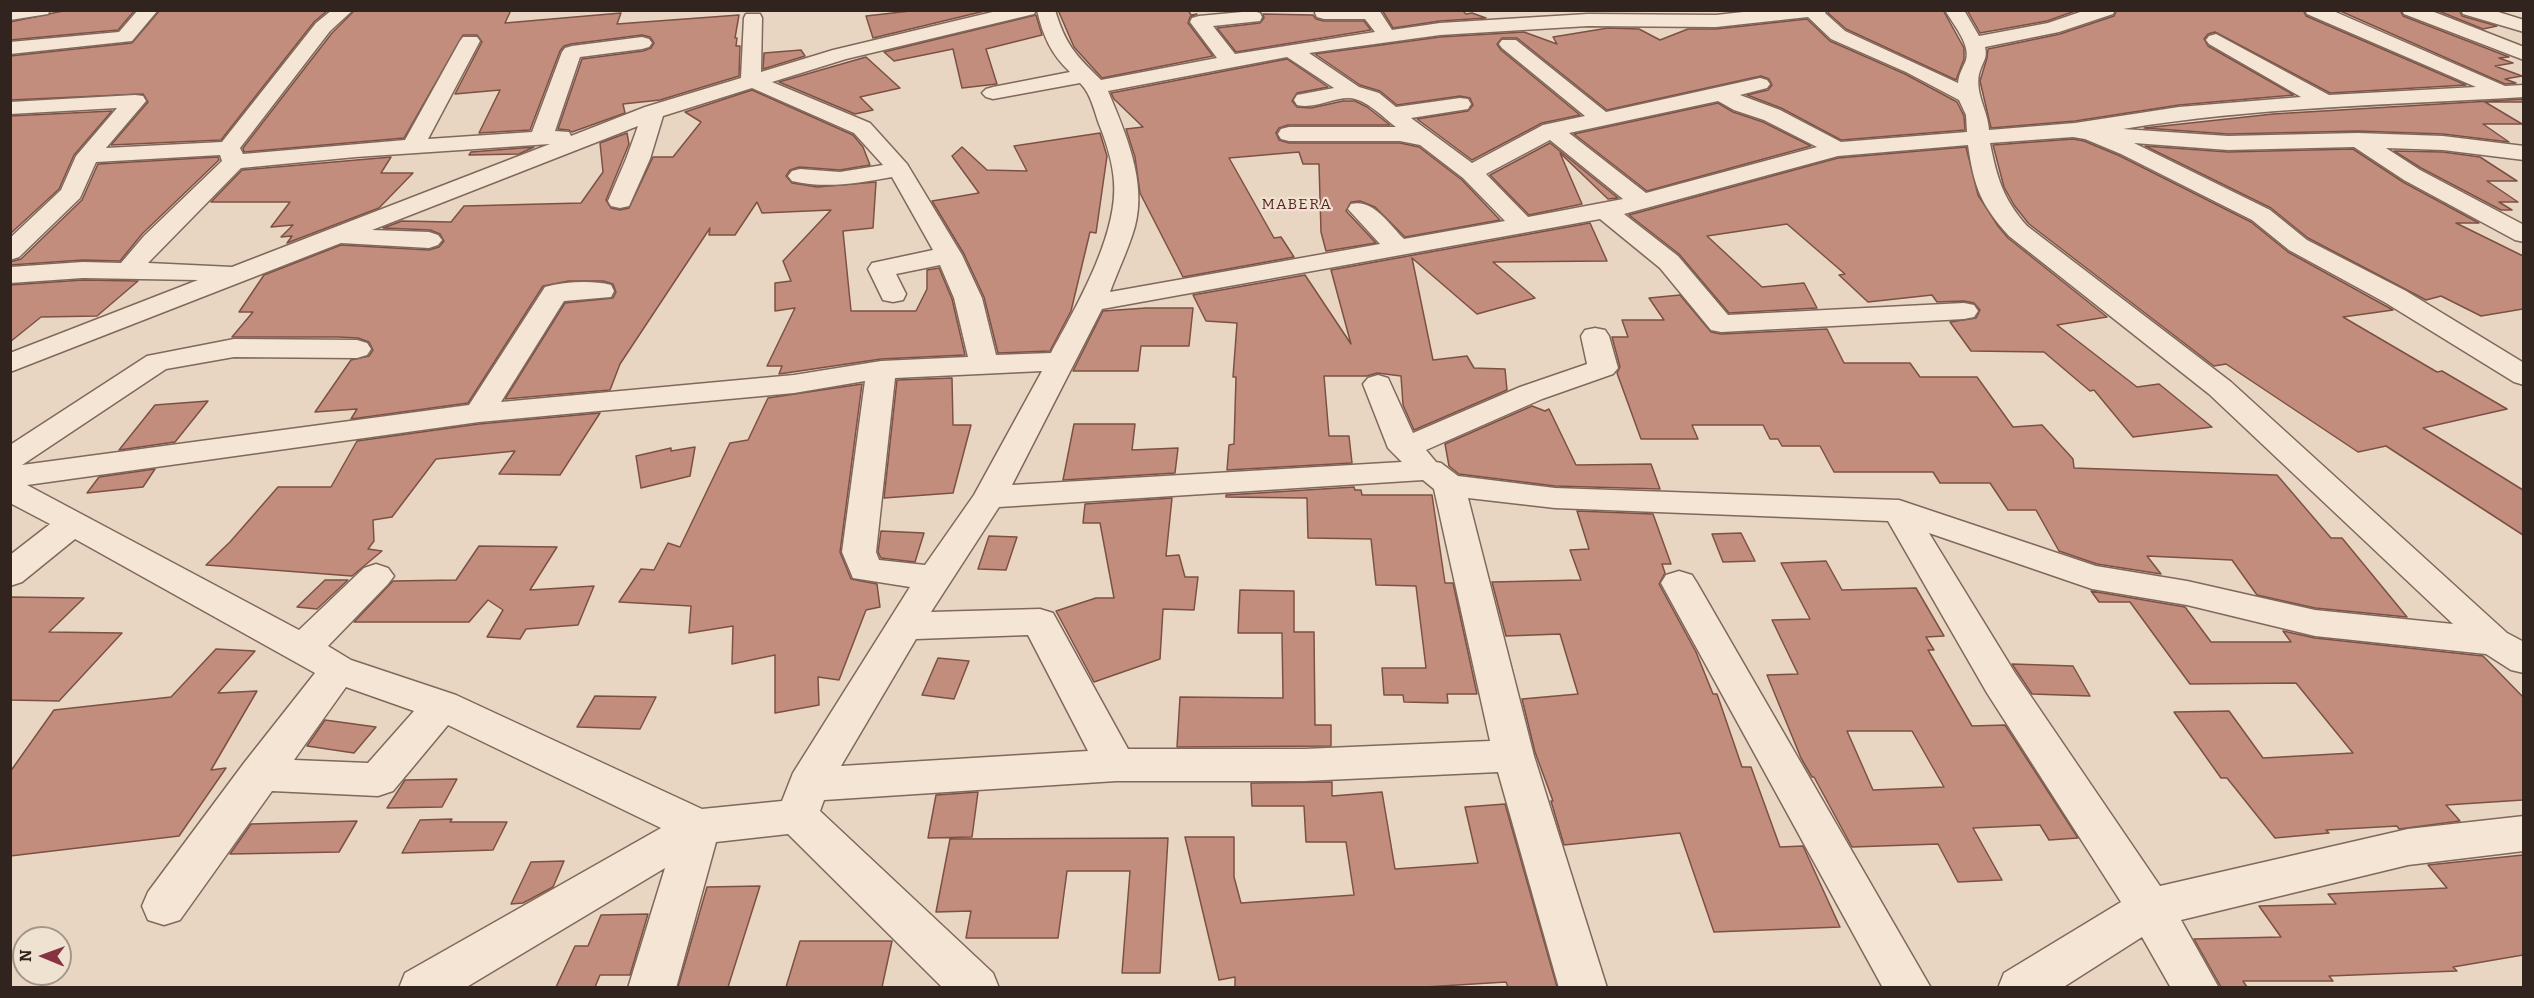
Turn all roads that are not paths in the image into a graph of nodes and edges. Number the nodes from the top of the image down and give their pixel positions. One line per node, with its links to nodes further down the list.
1 (41, 10): 15 (street)
2 (149, 10): 29 (street)
3 (344, 10): 61 (street)
4 (1027, 10): 34 (street)
5 (1046, 10): 35 (street)
6 (1472, 10): 20 (street)
7 (1954, 10): 27 (street)
8 (2106, 10): 27 (street)
9 (2314, 10): 38 (street)
10 (2465, 10): 14 (street)
11 (2469, 10): 21 (street)
12 (1816, 11): 17 (street); 41 (street)
13 (1324, 13): 23 (street)
14 (2417, 13): 32 (street)
15 (10, 14)
16 (1581, 15): 17 (street); 20 (street)
17 (1710, 16)
18 (753, 18): 34 (street)
19 (1253, 18): 33 (street)
20 (1514, 23): 22 (street)
21 (2523, 26)
22 (1440, 29): 23 (street); 30 (street)
23 (1386, 35): 31 (street)
24 (2216, 40): 43 (street)
25 (470, 41): 58 (street)
26 (642, 43): 54 (street)
27 (1974, 43): 41 (street)
28 (1509, 44): 48 (street)
29 (10, 48)
30 (1461, 48)
31 (1290, 50): 33 (street); 37 (street)
32 (2523, 54)
33 (1231, 62): 35 (street)
34 (751, 80): 46 (street); 63 (street)
35 (1090, 81): 39 (street); 83 (street)
36 (1760, 84): 40 (street)
37 (1352, 91): 42 (street); 47 (street)
38 (2514, 92): 43 (street)
39 (993, 93)
40 (1721, 94): 48 (street); 59 (street)
41 (1968, 96): 53 (street)
42 (1305, 100)
43 (2328, 103): 50 (street)
44 (1460, 104): 47 (street)
45 (10, 108): 62 (street)
46 (653, 112): 52 (street); 67 (street)
47 (1391, 114): 55 (street)
48 (1602, 120): 49 (street)
49 (1551, 130): 64 (street); 68 (street)
50 (2082, 132): 53 (street); 56 (street); 91 (street)
51 (1289, 134): 55 (street)
52 (585, 136): 54 (street); 66 (street)
53 (1978, 136): 59 (street); 107 (street)
54 (541, 138): 57 (street)
55 (1422, 139): 64 (street)
56 (2358, 140): 60 (street); 72 (street)
57 (479, 143): 58 (street); 66 (street)
58 (412, 147): 61 (street)
59 (1837, 149): 68 (street)
60 (2523, 153)
61 (231, 155): 62 (street); 78 (street)
62 (87, 156): 76 (street)
63 (899, 170): 65 (street); 77 (street)
64 (1471, 173): 71 (street)
65 (800, 176)
66 (475, 182): 73 (street)
67 (620, 201)
68 (1641, 201): 70 (street)
69 (1360, 209): 75 (street)
70 (1605, 211): 71 (street); 84 (street)
71 (1522, 225): 75 (street)
72 (2523, 235)
73 (335, 236): 74 (street); 79 (street)
74 (429, 240)
75 (1397, 248): 83 (street)
76 (10, 252)
77 (949, 255): 82 (street); 89 (street)
78 (129, 270): 79 (street); 80 (street)
79 (237, 273): 88 (street)
80 (10, 275)
81 (601, 291): 93 (street)
82 (893, 294)
83 (1092, 303): 87 (street)
84 (1964, 311)
85 (1595, 336): 94 (street)
86 (357, 349): 95 (street)
87 (1059, 361): 89 (street); 99 (street)
88 (10, 363)
89 (984, 364): 90 (street)
90 (881, 370): 93 (street); 104 (street)
91 (2523, 376)
92 (1378, 384): 94 (street)
93 (479, 413): 96 (street)
94 (1404, 448): 97 (street)
95 (10, 459)
96 (10, 477)
97 (1440, 478): 99 (street); 100 (street); 112 (street)
98 (10, 489): 101 (street)
99 (989, 497): 104 (street)
100 (1899, 512): 107 (street); 119 (street)
101 (74, 523): 102 (street); 108 (street)
102 (10, 574)
103 (376, 576): 108 (street)
104 (934, 578): 106 (street)
105 (1680, 584): 124 (street)
106 (905, 626): 113 (street); 115 (street)
107 (2494, 642): 109 (street)
108 (303, 648): 110 (street)
109 (2523, 660)
110 (338, 670): 111 (street); 114 (street)
111 (442, 705): 114 (street); 116 (street)
112 (1514, 756): 113 (street); 123 (street)
113 (1116, 765): 115 (street)
114 (259, 774): 118 (street)
115 (803, 801): 116 (street); 122 (street)
116 (699, 827): 120 (street); 121 (street)
117 (2523, 833): 119 (street)
118 (164, 906)
119 (2150, 908): 125 (street); 126 (street)
120 (422, 987)
121 (652, 987)
122 (976, 987)
123 (1583, 987)
124 (1908, 987)
125 (2021, 987)
126 (2196, 987)

